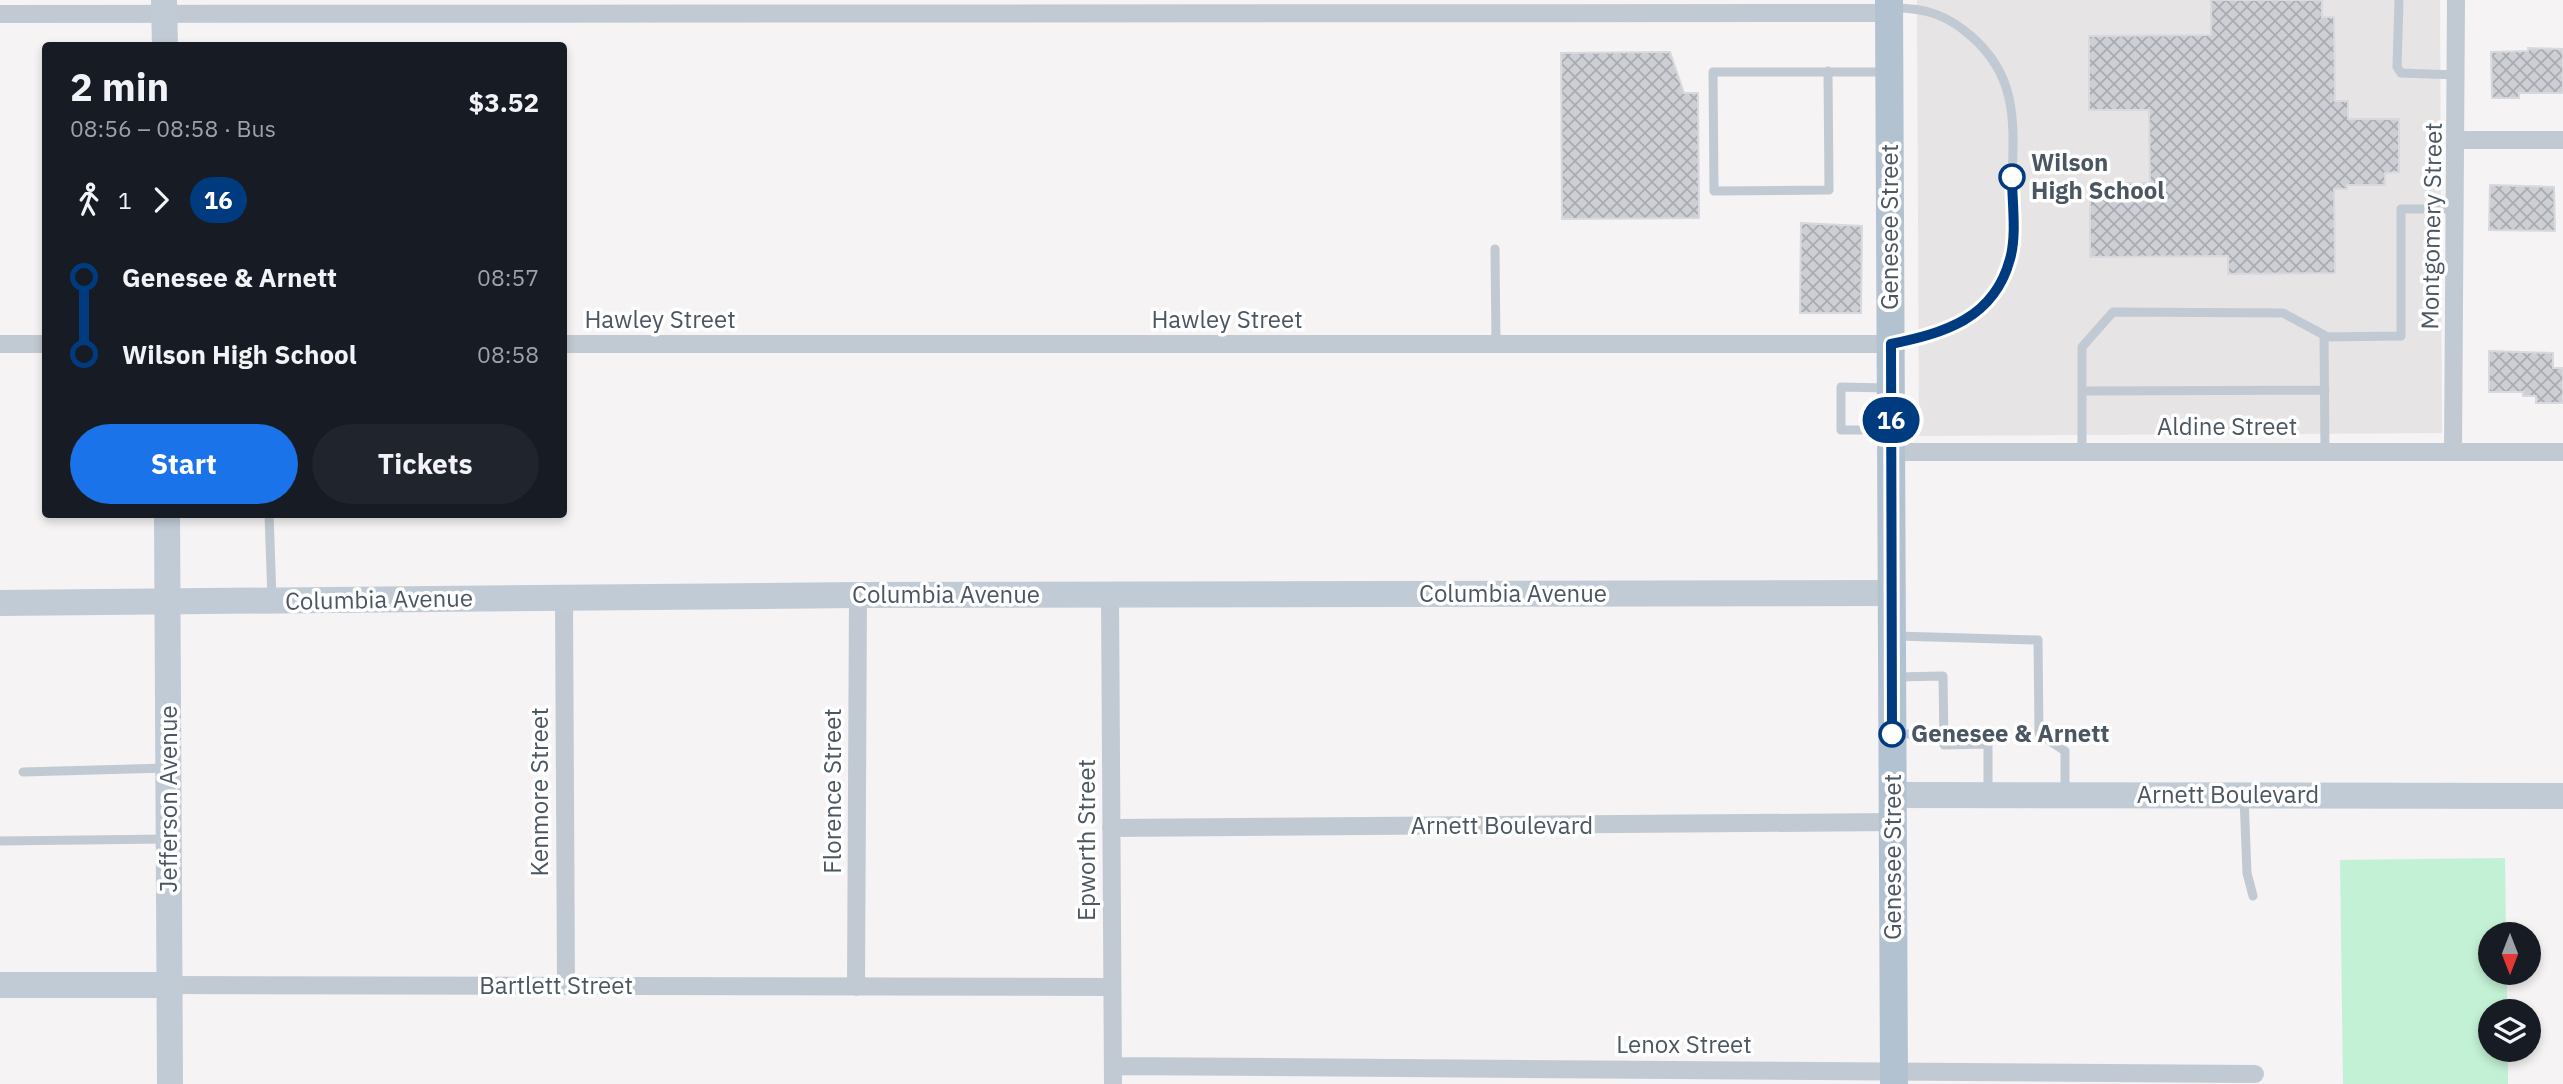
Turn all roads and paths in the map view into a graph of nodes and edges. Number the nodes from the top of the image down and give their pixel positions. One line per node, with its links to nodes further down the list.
1 (2399, 0): 12 (lane)
2 (2456, 0): 12 (street, Montgomery Street)
3 (164, 7): 4 (street); 8 (street); 9 (street)
4 (536, 7): 5 (street)
5 (719, 7): 6 (street)
6 (1662, 7): 7 (street)
7 (1889, 7): 11 (main road, Genesee Street); 22 (lane)
8 (0, 14)
9 (165, 42)
10 (1828, 71): 10 (lane); 11 (lane)
11 (1889, 72): 22 (main road, Genesee Street)
12 (2457, 75): 13 (street, Montgomery Street)
13 (2458, 140): 14 (street); 15 (street, Montgomery Street)
14 (2563, 140)
15 (2457, 209): 17 (lane); 29 (street, Montgomery Street)
16 (1495, 249): 21 (lane)
17 (2324, 337): 24 (lane); 25 (lane)
18 (0, 344): 19 (street)
19 (42, 344)
20 (567, 344): 21 (street, Hawley Street)
21 (1496, 344): 22 (street, Hawley Street)
22 (1891, 344): 23 (main road, Genesee Street)
23 (1891, 388): 26 (main road, Genesee Street); 26 (lane)
24 (2325, 390): 25 (lane); 28 (lane)
25 (2082, 391): 27 (lane)
26 (1891, 441): 27 (street, Aldine Street); 33 (main road, Genesee Street)
27 (2082, 452): 28 (street, Aldine Street)
28 (2325, 452): 29 (street, Aldine Street)
29 (2453, 452): 30 (street, Aldine Street)
30 (2563, 452)
31 (167, 518): 38 (street, Jefferson Avenue)
32 (269, 518): 37 (lane)
33 (1892, 593): 35 (street, Columbia Avenue); 40 (main road, Genesee Street)
34 (858, 595): 35 (street, Columbia Avenue); 36 (street, Columbia Avenue); 58 (street, Florence Street)
35 (1110, 595): 51 (street, Epworth Street)
36 (564, 598): 37 (street, Columbia Avenue); 57 (street, Kenmore Street)
37 (272, 601): 38 (street, Columbia Avenue)
38 (168, 602): 39 (street, Columbia Avenue); 44 (street, Jefferson Avenue)
39 (0, 603)
40 (1892, 636): 41 (main road, Genesee Street); 47 (lane)
41 (1892, 677): 42 (main road, Genesee Street); 43 (lane)
42 (1892, 734): 43 (lane); 50 (main road, Genesee Street)
43 (1944, 734): 46 (lane)
44 (169, 768): 45 (lane); 52 (street, Jefferson Avenue)
45 (23, 772)
46 (1988, 795): 47 (street, Arnett Boulevard); 50 (street, Arnett Boulevard)
47 (2065, 795): 48 (street, Arnett Boulevard)
48 (2244, 795): 49 (street, Arnett Boulevard); 54 (lane)
49 (2563, 796)
50 (1893, 809): 51 (street, Arnett Boulevard); 62 (main road, Genesee Street)
51 (1111, 828): 59 (street, Epworth Street)
52 (169, 839): 53 (lane); 56 (street, Jefferson Avenue)
53 (0, 841)
54 (2253, 896)
55 (0, 985): 56 (street, Bartlett Street)
56 (170, 985): 57 (street, Bartlett Street); 63 (street, Jefferson Avenue)
57 (566, 986): 58 (street, Bartlett Street)
58 (856, 987): 59 (street, Bartlett Street)
59 (1112, 987): 61 (street, Epworth Street)
60 (2255, 1074): 62 (street, Lenox Street)
61 (1113, 1075): 62 (street, Lenox Street)
62 (1894, 1077)
63 (170, 1084)

